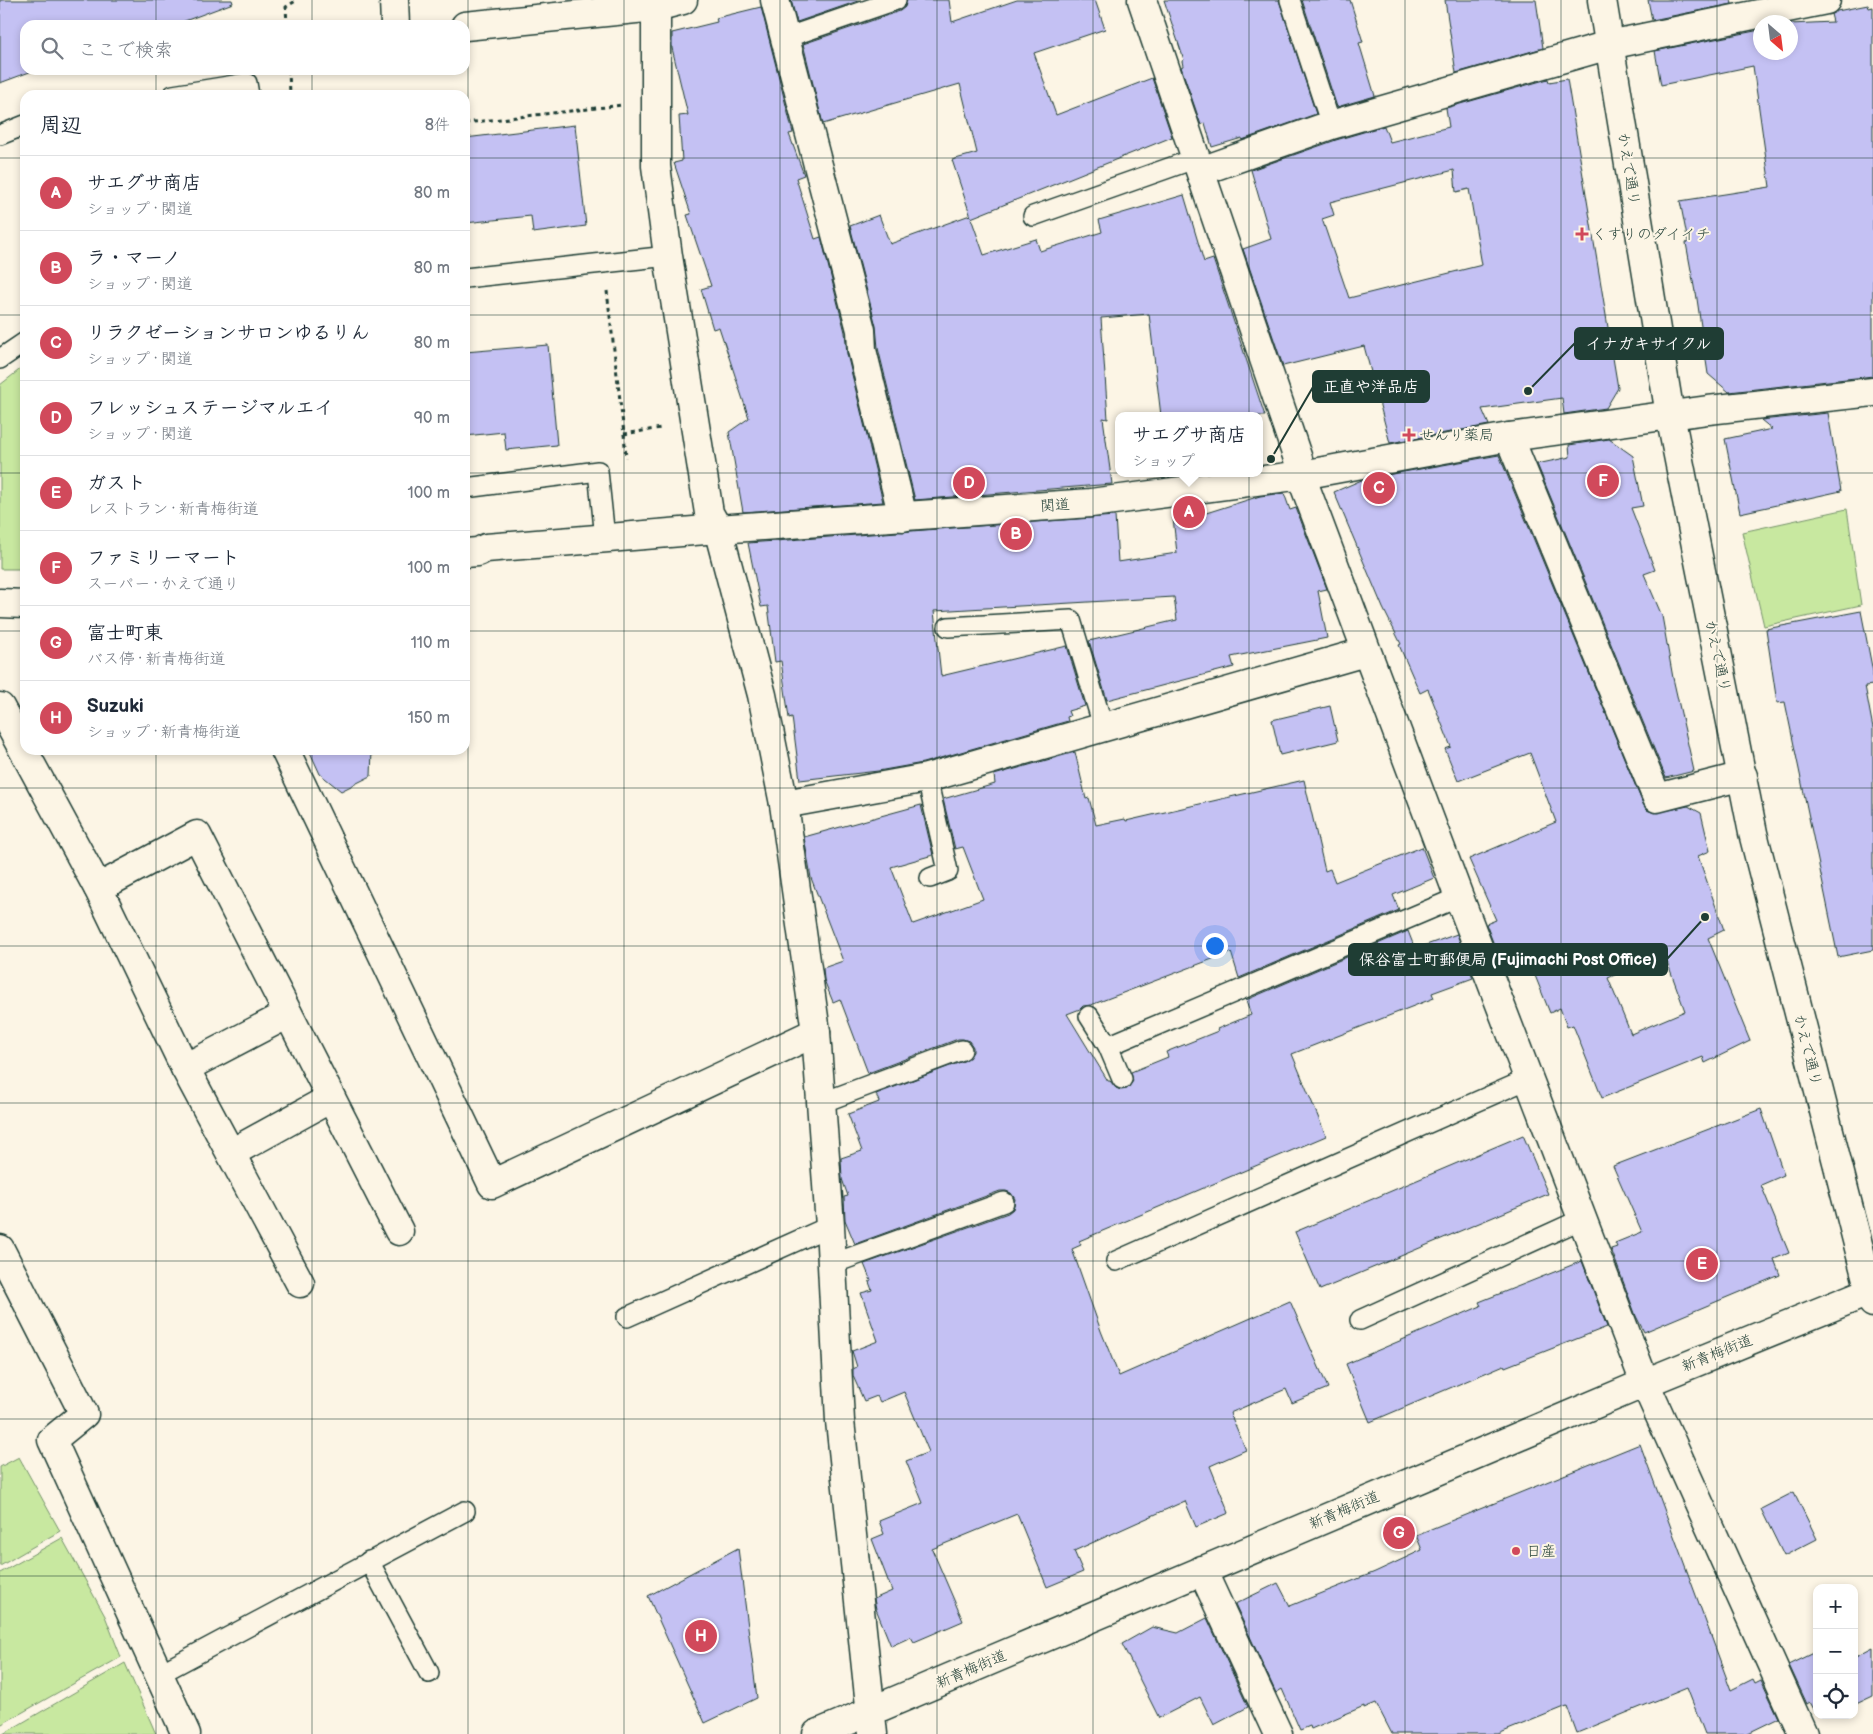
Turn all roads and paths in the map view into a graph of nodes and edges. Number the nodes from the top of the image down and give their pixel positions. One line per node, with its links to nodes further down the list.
1 (297, 0): 11 (path)
2 (394, 0): 12 (street)
3 (683, 0): 10 (street)
4 (775, 0): 14 (street)
5 (896, 0): 14 (lane)
6 (1142, 0): 25 (street)
7 (1290, 0): 22 (lane)
8 (1602, 0): 15 (street, かえで通り)
9 (1826, 0): 15 (street)
10 (656, 3): 13 (street); 20 (street)
11 (287, 20)
12 (395, 20)
13 (470, 25)
14 (785, 38): 38 (street)
15 (1609, 44): 22 (street); 33 (street, かえで通り)
16 (289, 75): 19 (path)
17 (204, 90): 18 (lane)
18 (248, 90)
19 (290, 90)
20 (656, 102): 21 (path); 27 (street)
21 (470, 122)
22 (1331, 125): 25 (street)
23 (20, 127): 24 (lane)
24 (0, 135)
25 (1199, 165): 26 (lane); 36 (street)
26 (1033, 216)
27 (668, 256): 28 (lane); 39 (street)
28 (606, 263): 29 (lane); 34 (path)
29 (470, 277)
30 (20, 345): 31 (lane)
31 (0, 359)
32 (1873, 392): 33 (street, 関道)
33 (1670, 415): 35 (street, 関道); 51 (street, かえで通り)
34 (664, 428)
35 (1509, 437): 36 (street, 関道); 51 (street)
36 (1302, 475): 38 (street, 関道); 45 (street)
37 (470, 487): 40 (lane)
38 (903, 517): 39 (street, 関道)
39 (718, 529): 40 (street, 関道); 53 (street)
40 (605, 538): 41 (street, 関道)
41 (470, 553)
42 (0, 603): 43 (street)
43 (20, 604)
44 (948, 627): 47 (lane)
45 (1365, 652): 47 (street); 56 (street)
46 (0, 707): 48 (street)
47 (1103, 726): 52 (street)
48 (20, 744)
49 (26, 755): 55 (street)
50 (287, 755): 59 (street)
51 (1743, 776): 76 (street, かえで通り)
52 (927, 778): 53 (street); 54 (lane)
53 (784, 804): 59 (street)
54 (930, 878)
55 (98, 888): 57 (street); 62 (street)
56 (1458, 897): 60 (lane); 64 (street)
57 (288, 1014): 62 (street); 65 (street)
58 (1089, 1016): 60 (lane)
59 (816, 1032): 66 (street)
60 (1108, 1046): 63 (lane)
61 (962, 1050): 66 (lane)
62 (185, 1068): 67 (street)
63 (1122, 1079)
64 (1528, 1079): 69 (street); 73 (lane)
65 (331, 1098): 67 (street); 71 (street)
66 (821, 1103): 70 (street)
67 (231, 1154): 75 (street)
68 (1004, 1202): 74 (lane)
69 (1582, 1219): 78 (lane); 79 (street)
70 (830, 1226): 74 (street); 77 (lane)
71 (399, 1231)
72 (0, 1249): 84 (street)
73 (1116, 1261)
74 (832, 1264): 85 (street)
75 (300, 1282)
76 (1872, 1295): 79 (street, 新青梅街道)
77 (628, 1317)
78 (1360, 1320)
79 (1645, 1383): 82 (street, 新青梅街道); 89 (street)
80 (465, 1511): 81 (lane)
81 (369, 1562): 83 (lane); 84 (lane)
82 (1202, 1570): 85 (street, 新青梅街道); 88 (street)
83 (429, 1673)
84 (158, 1674): 86 (street)
85 (872, 1723): 87 (street, 新青梅街道)
86 (186, 1734)
87 (817, 1734)
88 (1278, 1734)
89 (1803, 1734)

